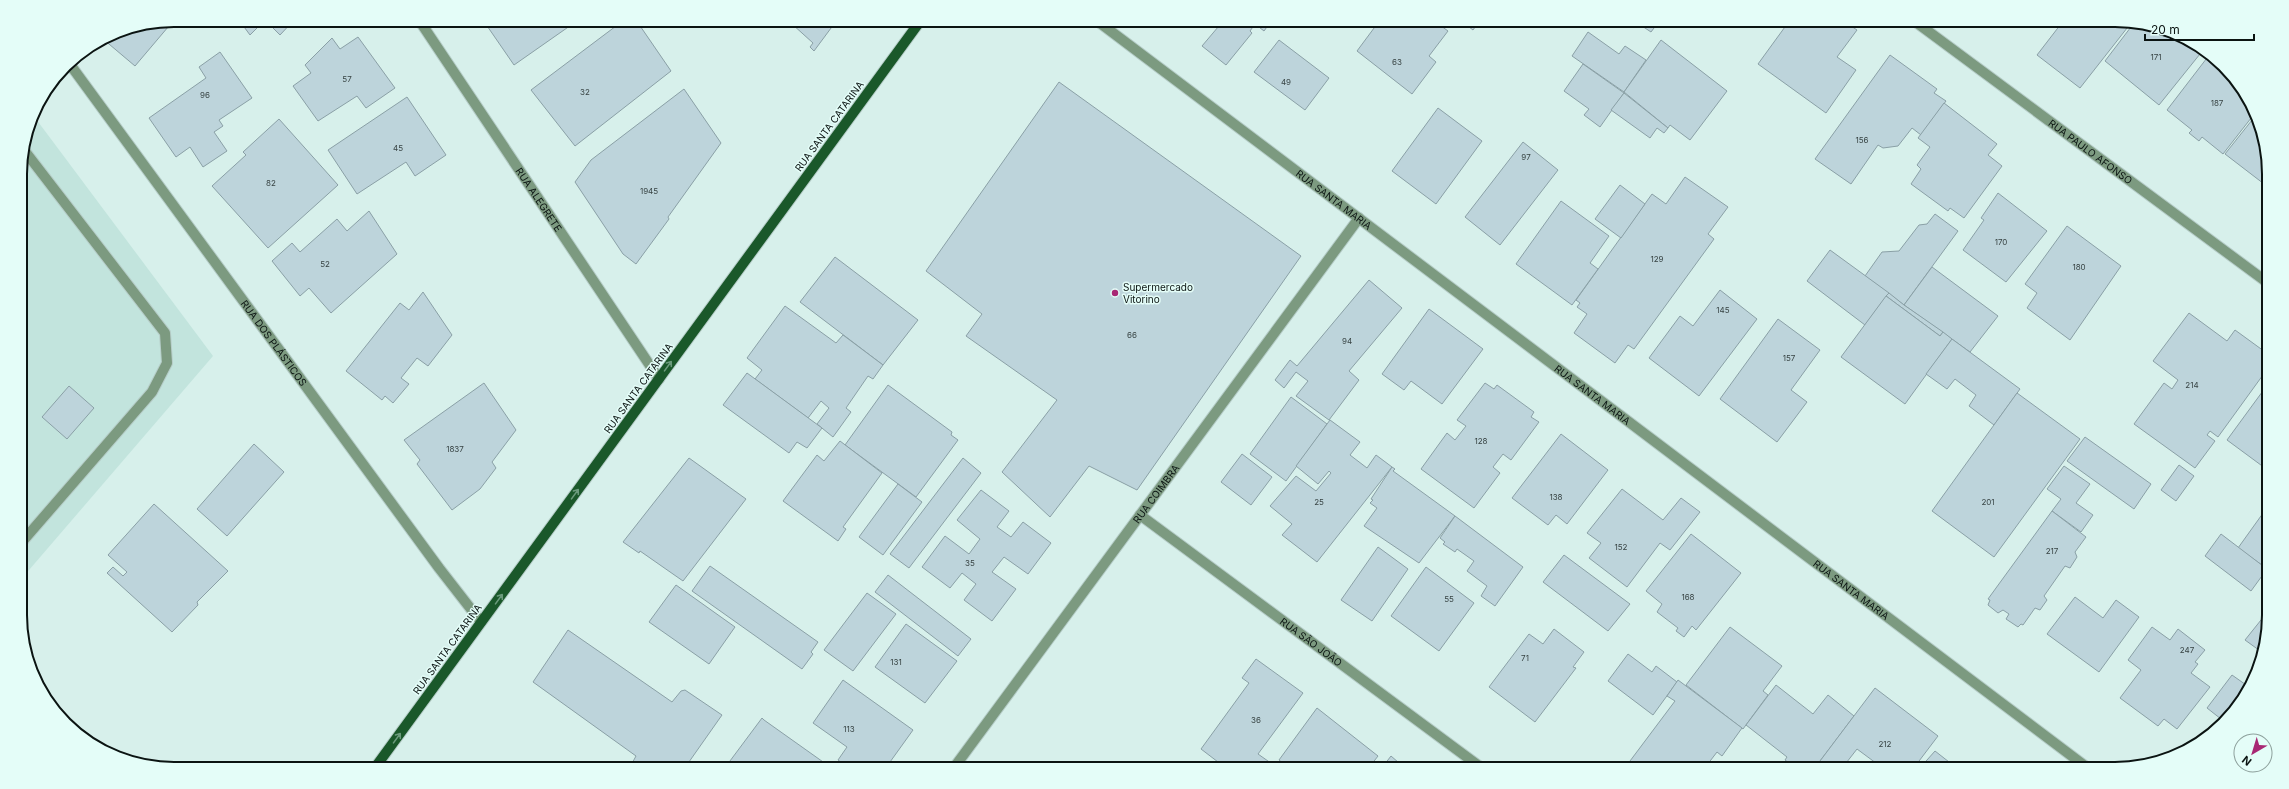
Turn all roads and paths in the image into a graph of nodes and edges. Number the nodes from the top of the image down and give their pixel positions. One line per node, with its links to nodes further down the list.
1 (424, 27): 9 (street, RUA ALEGRETE)
2 (916, 27): 9 (main road, RUA SANTA CATARINA, one-way to 2)
3 (1105, 27): 7 (street, RUA SANTA MARIA)
4 (1922, 27): 8 (street, RUA PAULO AFONSO)
5 (72, 68): 12 (street, RUA DOS PLÁSTICOS)
6 (28, 155): 11 (street)
7 (1359, 218): 10 (street, RUA COIMBRA); 16 (street, RUA SANTA MARIA)
8 (2262, 279)
9 (659, 379): 12 (main road, RUA SANTA CATARINA, one-way to 9)
10 (1140, 515): 14 (street, RUA COIMBRA); 15 (street, RUA SÃO JOÃO)
11 (27, 536)
12 (481, 622): 13 (main road, RUA SANTA CATARINA, one-way to 12)
13 (379, 762)
14 (958, 762)
15 (1474, 762)
16 (2081, 762)

